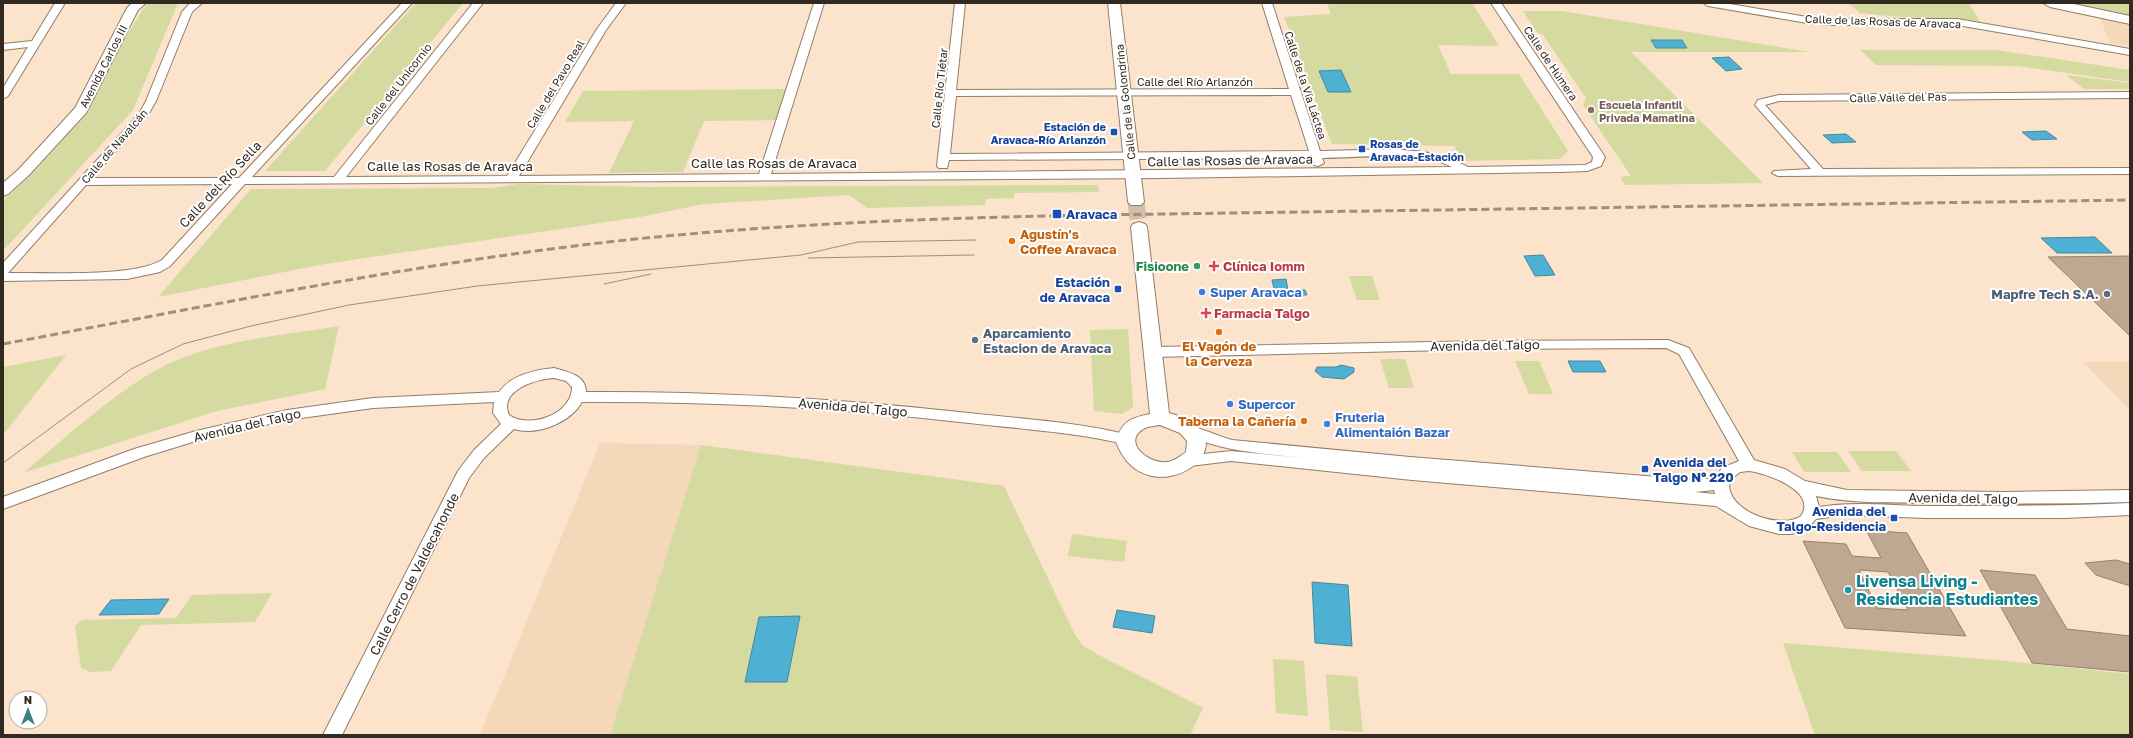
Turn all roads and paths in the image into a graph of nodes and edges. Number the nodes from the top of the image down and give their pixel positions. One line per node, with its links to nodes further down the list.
1 (59, 3): 15 (street)
2 (197, 3): 38 (street, Calle de Navalcán)
3 (407, 3): 37 (street, Calle del Río Sella)
4 (478, 3): 36 (street, Calle del Unicornio)
5 (621, 3): 35 (street, Calle del Pavo Real)
6 (819, 3): 34 (street)
7 (960, 3): 19 (street, Calle Río Tiétar)
8 (1114, 3): 20 (street, Calle de la Golondrina)
9 (1268, 3): 18 (street, Calle de la Vía Láctea)
10 (1496, 3): 26 (street, Calle de Húmera)
11 (1708, 3): 17 (street, Calle de las Rosas de Aravaca)
12 (2050, 3): 14 (main road)
13 (135, 5): 39 (street, Avenida Carlos III)
14 (2130, 20)
15 (36, 43): 16 (street); 22 (street)
16 (3, 47)
17 (2130, 52)
18 (1296, 92): 20 (street, Calle del Río Arlanzón); 23 (street, Calle de la Vía Láctea)
19 (951, 93): 20 (street, Calle del Río Arlanzón); 25 (street, Calle Río Tiétar)
20 (1124, 93): 24 (street, Calle de la Golondrina)
21 (2130, 95): 31 (street, Calle Valle del Pas)
22 (3, 96)
23 (1316, 155): 24 (street, Calle las Rosas de Aravaca); 27 (street, Calle las Rosas de Aravaca); 29 (street, Calle de la Vía Láctea)
24 (1130, 156): 25 (street, Calle las Rosas de Aravaca); 32 (street, Calle de la Golondrina)
25 (944, 157): 33 (street, Calle Río Tiétar)
26 (1599, 157): 27 (street, Calle las Rosas de Aravaca)
27 (1465, 170): 29 (street, Calle las Rosas de Aravaca)
28 (2130, 171): 31 (street)
29 (1322, 173): 32 (street, Calle las Rosas de Aravaca)
30 (1778, 173): 31 (street)
31 (1821, 174)
32 (1132, 175): 33 (street, Calle las Rosas de Aravaca); 40 (street, Calle de la Golondrina)
33 (942, 176): 34 (street, Calle las Rosas de Aravaca)
34 (764, 177): 35 (street, Calle las Rosas de Aravaca)
35 (511, 179): 36 (street, Calle las Rosas de Aravaca)
36 (338, 180): 37 (street, Calle las Rosas de Aravaca)
37 (242, 181): 38 (street, Calle las Rosas de Aravaca); 43 (street, Calle del Río Sella)
38 (83, 182): 42 (street, Calle de Navalcán)
39 (6, 187)
40 (1136, 202)
41 (1139, 227): 44 (street)
42 (3, 271)
43 (3, 277)
44 (1152, 352): 47 (street); 52 (street, Avenida del Talgo)
45 (502, 397): 46 (street); 48 (street); 56 (street, Avenida del Talgo)
46 (579, 397): 48 (street); 50 (street, Avenida del Talgo)
47 (1160, 418): 49 (street); 50 (street)
48 (511, 423): 60 (street, Calle Cerro de Valdecahonde)
49 (1191, 431): 51 (street); 53 (street)
50 (1125, 439): 51 (street)
51 (1190, 460): 57 (street)
52 (1749, 466): 53 (street); 54 (street)
53 (1721, 483): 57 (street)
54 (1798, 484): 55 (street, Avenida del Talgo); 59 (street)
55 (2130, 496)
56 (3, 503)
57 (1732, 506): 59 (street)
58 (2130, 509): 59 (street, Avenida del Talgo)
59 (1811, 514)
60 (332, 735)

